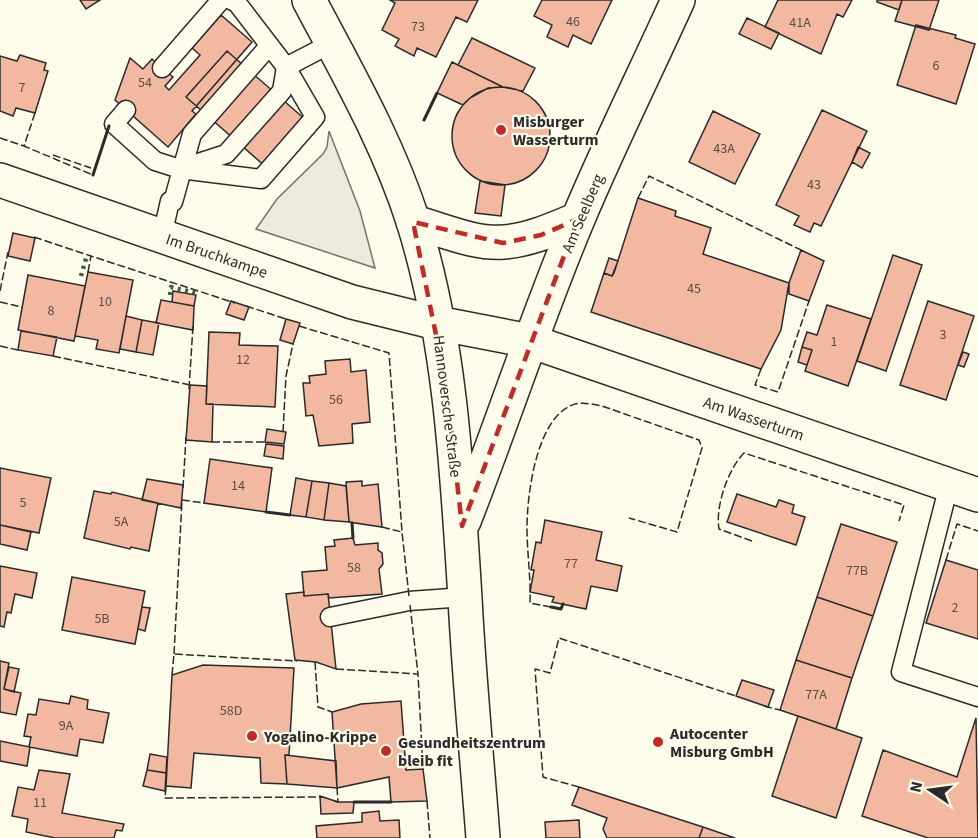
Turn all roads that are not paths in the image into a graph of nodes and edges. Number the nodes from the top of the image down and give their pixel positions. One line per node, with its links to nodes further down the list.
1 (221, 0): 8 (lane)
2 (231, 0): 6 (lane)
3 (309, 0): 5 (street, Hannoversche Straße)
4 (678, 0): 12 (street, Am Seelberg)
5 (332, 43): 7 (lane); 13 (street, Hannoversche Straße)
6 (269, 46): 7 (lane); 10 (lane)
7 (286, 67): 10 (lane); 10 (lane)
8 (162, 68)
9 (126, 110): 10 (lane)
10 (180, 169): 14 (lane)
11 (0, 180): 14 (street, Im Bruchkampe)
12 (578, 219): 13 (street); 16 (street, Am Seelberg)
13 (413, 222): 15 (street, Hannoversche Straße)
14 (162, 236): 15 (street, Im Bruchkampe)
15 (437, 322): 16 (street); 18 (street, Hannoversche Straße)
16 (530, 341): 17 (street, Am Wasserturm); 18 (street, Am Seelberg)
17 (964, 490): 21 (lane)
18 (462, 526): 19 (street, Hannoversche Straße)
19 (465, 597): 20 (lane); 22 (street, Hannoversche Straße)
20 (330, 617)
21 (978, 697)
22 (483, 838)

